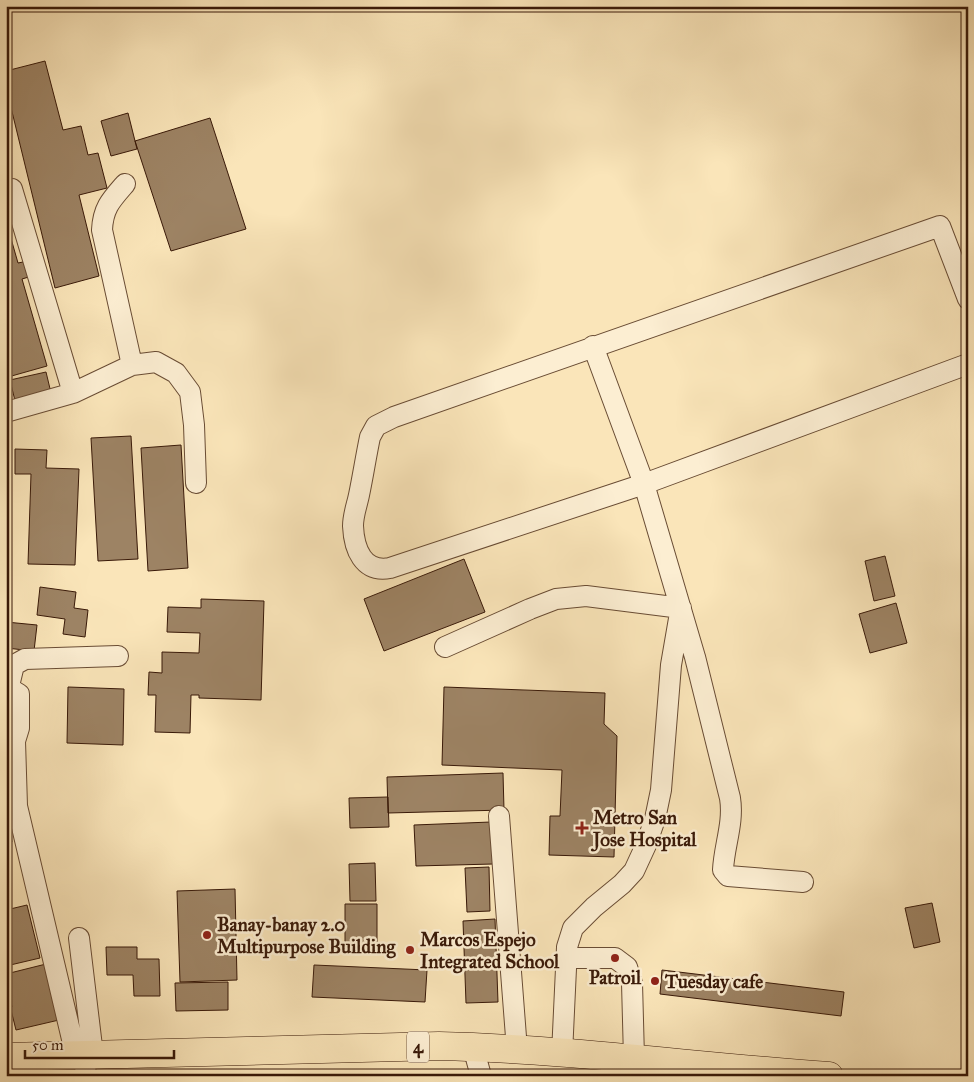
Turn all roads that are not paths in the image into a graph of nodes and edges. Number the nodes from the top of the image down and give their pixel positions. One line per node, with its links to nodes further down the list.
1 (125, 184): 6 (street)
2 (12, 189): 7 (street)
3 (968, 299): 4 (street)
4 (593, 346): 10 (street); 10 (street)
5 (968, 364): 10 (street)
6 (132, 365): 7 (street); 9 (street)
7 (73, 393): 8 (street)
8 (6, 412)
9 (196, 483)
10 (644, 484): 11 (street)
11 (681, 608): 12 (street); 16 (street); 18 (street)
12 (445, 647)
13 (118, 656): 14 (street)
14 (8, 686): 24 (street)
15 (499, 816): 20 (street)
16 (803, 882)
17 (80, 938): 24 (street)
18 (567, 958): 21 (street); 23 (street)
19 (473, 1047): 20 (highway, 4); 24 (highway, 4); 26 (street)
20 (517, 1050): 21 (highway, 4)
21 (562, 1054): 23 (highway, 4)
22 (6, 1057): 24 (highway, 4)
23 (634, 1058): 25 (highway, 4)
24 (85, 1060)
25 (815, 1075)
26 (481, 1076)

